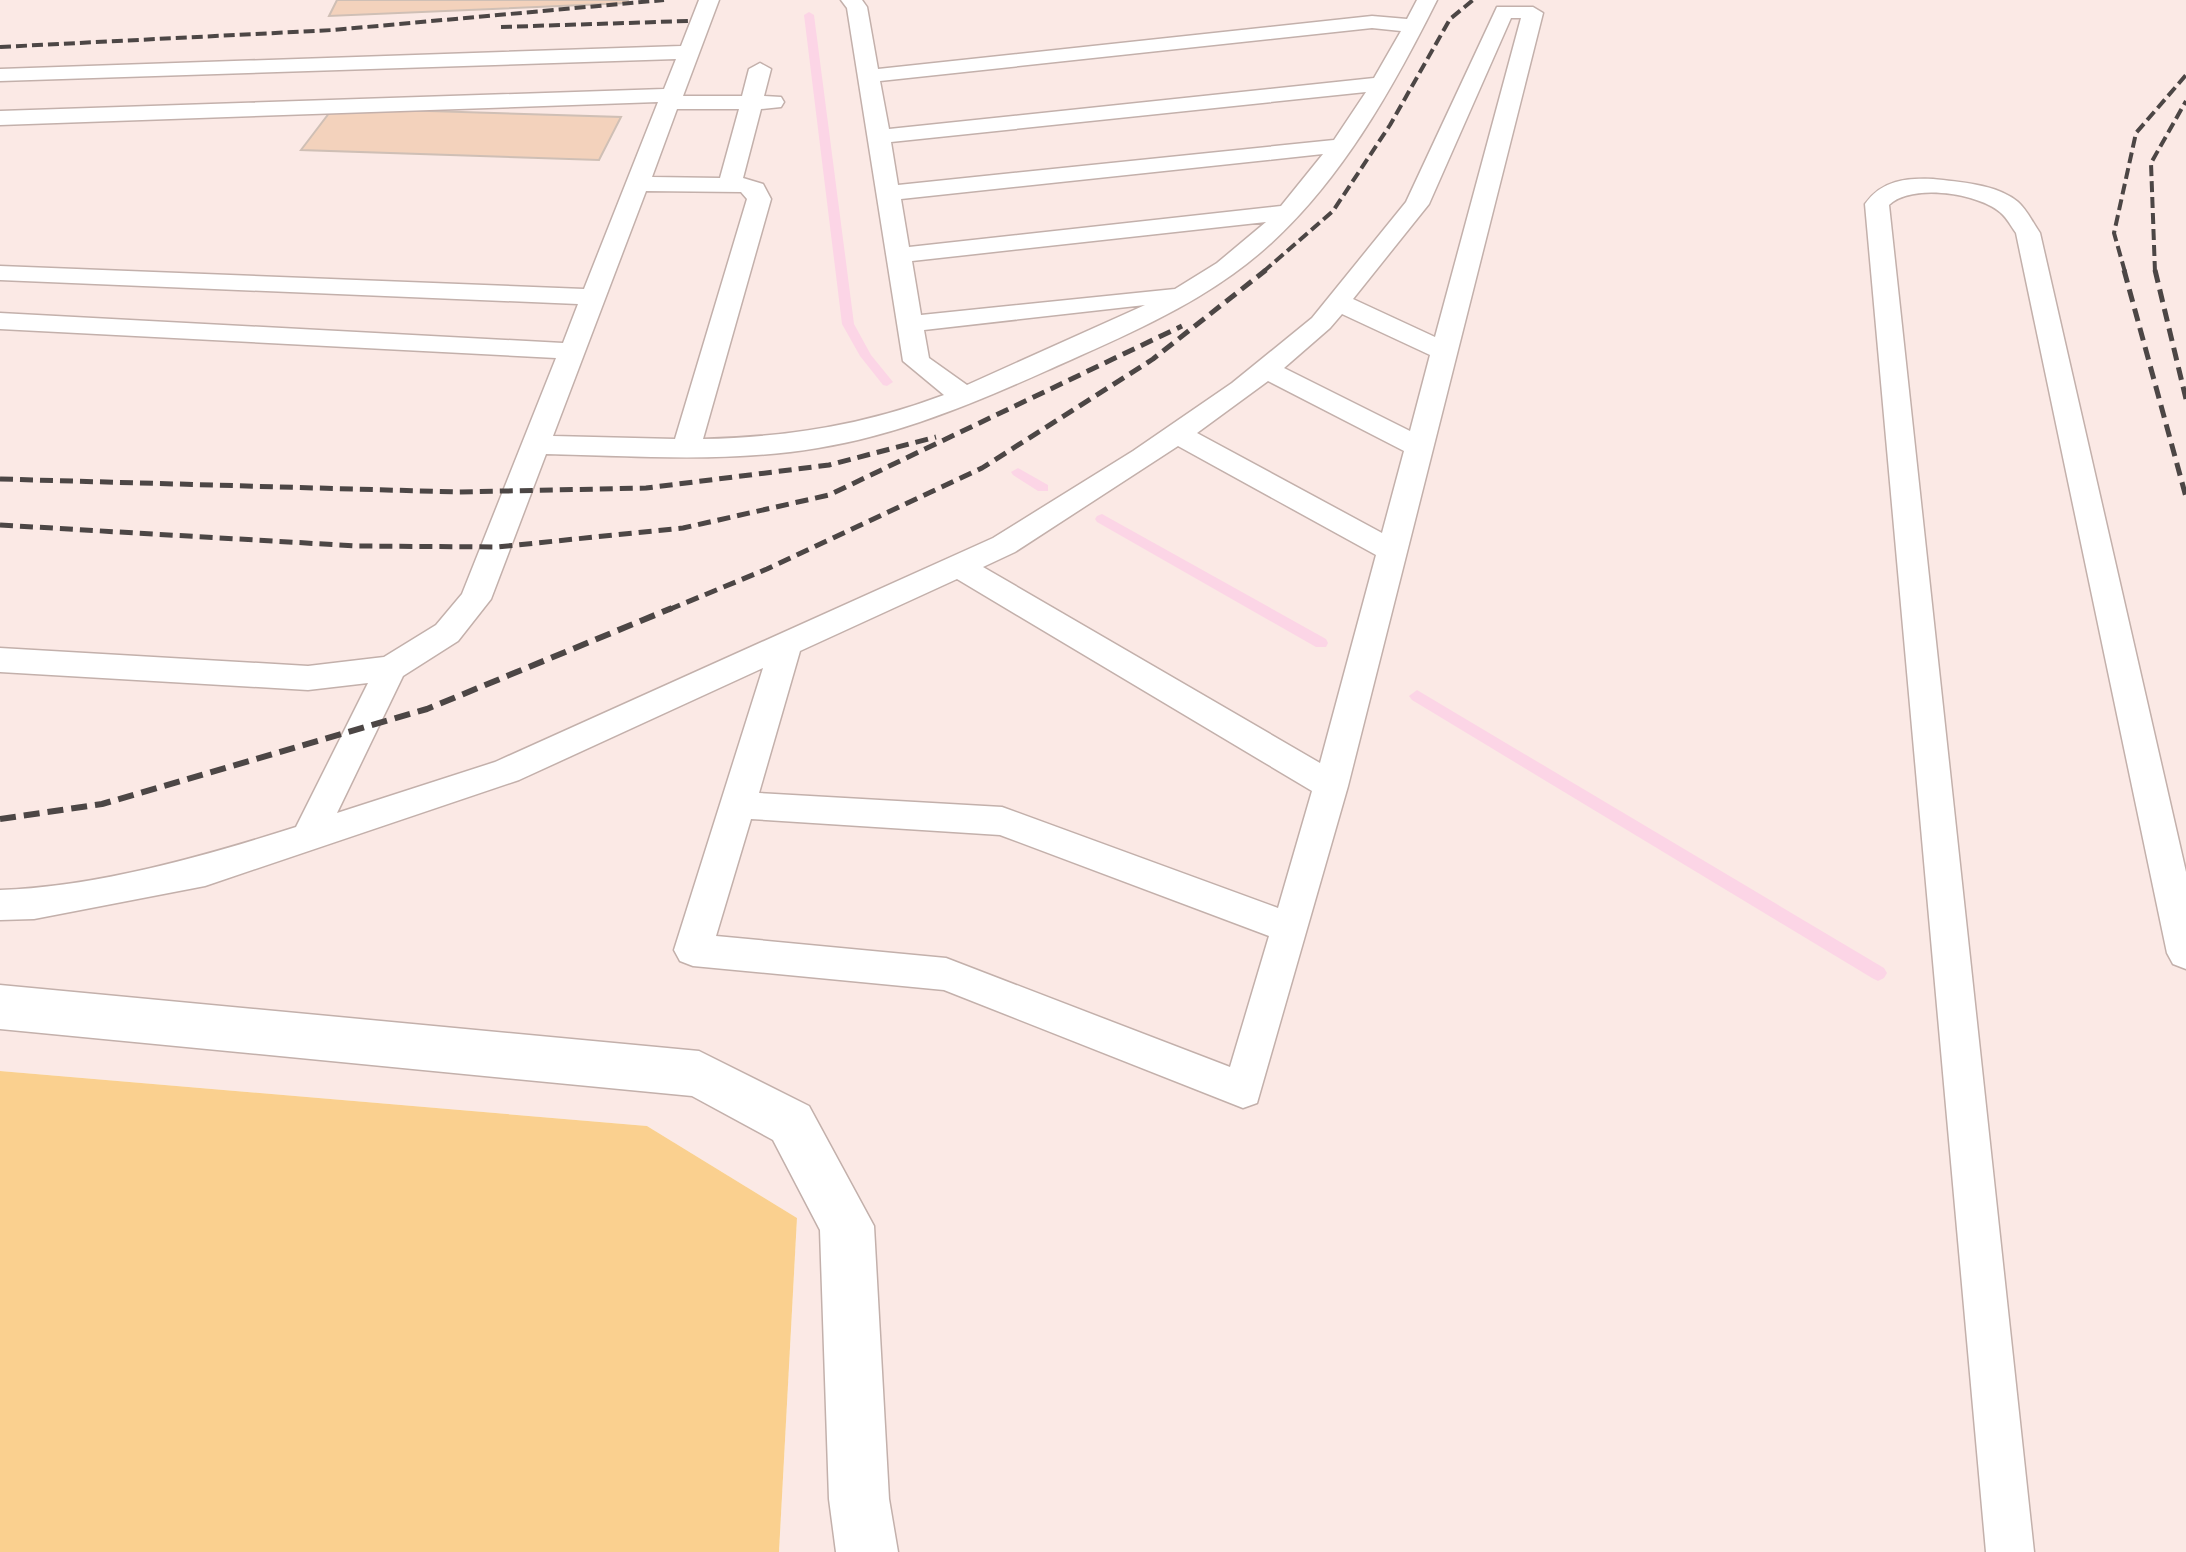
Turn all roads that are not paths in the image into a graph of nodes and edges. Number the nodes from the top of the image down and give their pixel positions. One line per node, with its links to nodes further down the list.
1 (709, 0): 5 (lane)
2 (851, 0): 9 (lane)
3 (1427, 0): 4 (lane)
4 (1414, 26): 9 (lane); 10 (lane)
5 (689, 52): 6 (lane); 11 (lane)
6 (319, 65): 8 (lane); 13 (lane)
7 (760, 69): 12 (lane)
8 (0, 75)
9 (868, 76): 15 (lane)
10 (1381, 84): 15 (lane); 16 (lane)
11 (671, 99): 12 (lane); 13 (lane); 17 (lane)
12 (762, 102): 18 (lane)
13 (300, 108): 14 (lane)
14 (0, 118)
15 (878, 137): 19 (lane)
16 (1338, 146): 19 (lane); 20 (lane)
17 (638, 184): 18 (lane); 24 (lane)
18 (730, 185): 34 (lane)
19 (888, 193): 21 (lane)
20 (1288, 212): 21 (lane); 23 (lane)
21 (899, 255): 27 (lane)
22 (0, 273): 24 (lane)
23 (1183, 294): 27 (lane); 31 (lane)
24 (594, 297): 28 (lane)
25 (1338, 302): 29 (lane); 29 (lane); 30 (lane)
26 (0, 321): 28 (lane)
27 (910, 324): 31 (lane)
28 (573, 351): 33 (lane)
29 (1445, 352): 35 (lane)
30 (1266, 369): 32 (lane); 35 (lane)
31 (965, 397): 34 (lane)
32 (1177, 434): 36 (lane); 37 (lane)
33 (537, 445): 34 (lane); 40 (lane)
34 (687, 447)
35 (1420, 448): 36 (lane)
36 (1392, 551): 41 (lane)
37 (958, 566): 38 (lane); 41 (lane)
38 (786, 644): 42 (lane); 43 (lane)
39 (0, 660): 40 (lane)
40 (391, 668): 43 (lane)
41 (1331, 786): 45 (lane)
42 (738, 805): 45 (lane); 45 (lane)
43 (309, 836): 44 (lane)
44 (0, 905)
45 (1290, 928)
46 (2186, 953): 49 (lane)
47 (0, 1007): 48 (street)
48 (867, 1552)
49 (2010, 1552)

